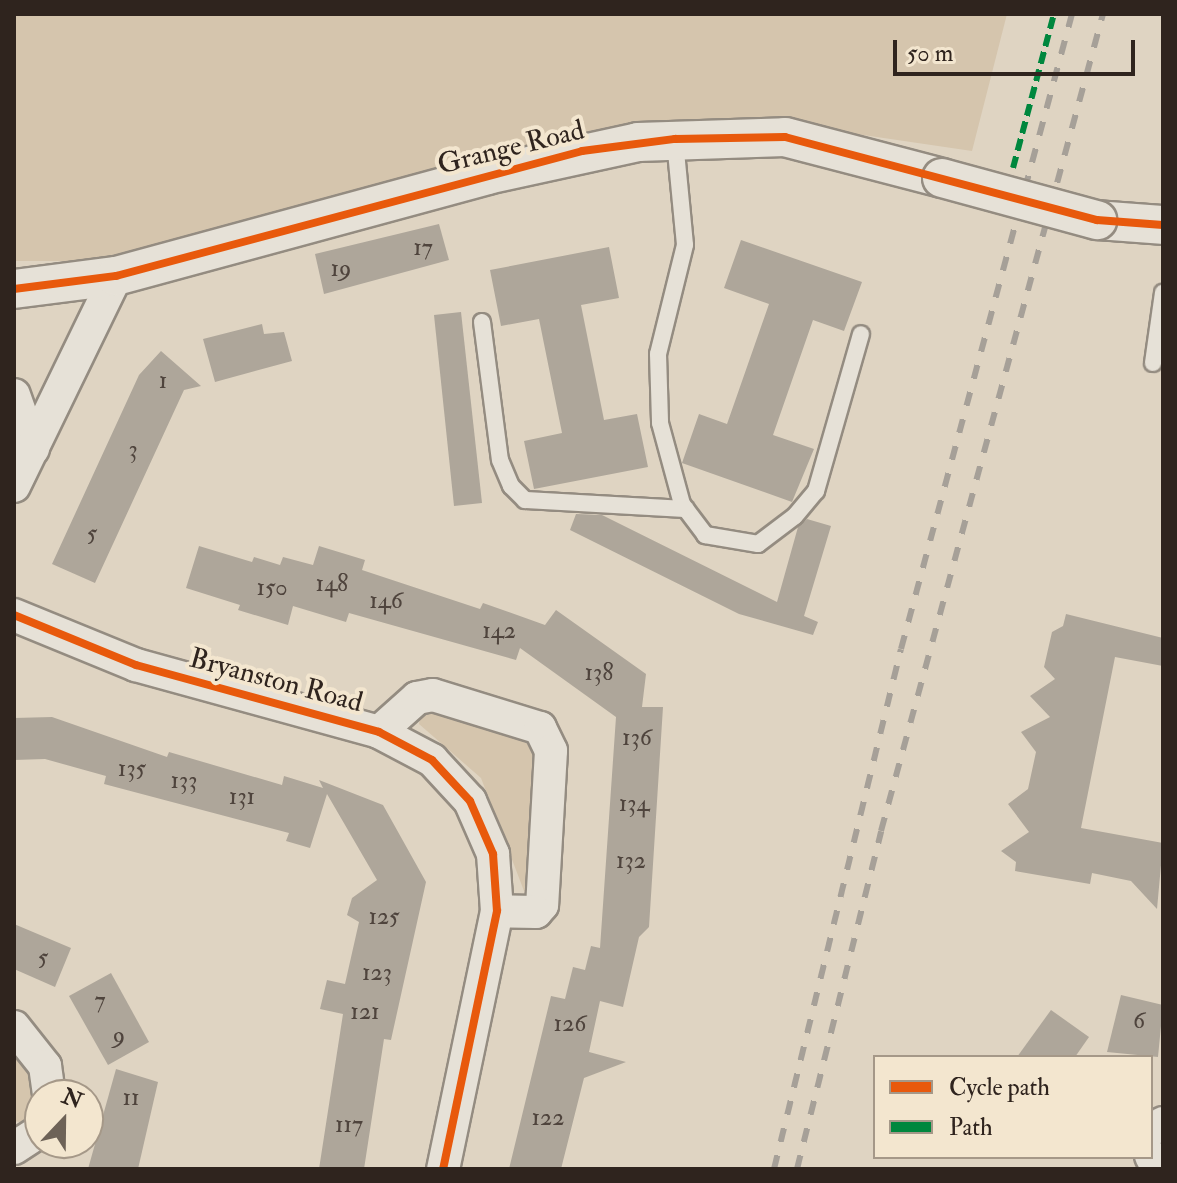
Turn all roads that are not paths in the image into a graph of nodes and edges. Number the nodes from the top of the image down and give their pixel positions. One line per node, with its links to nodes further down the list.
1 (675, 139): 2 (street, Grange Road, bridge); 3 (street, Grange Road); 12 (lane)
2 (1163, 225)
3 (116, 276): 4 (street, Grange Road); 10 (street)
4 (14, 289)
5 (1163, 293): 8 (lane)
6 (482, 322): 12 (lane)
7 (861, 334): 12 (lane)
8 (1153, 363)
9 (14, 395): 10 (street)
10 (33, 449): 11 (street)
11 (14, 486)
12 (686, 509)
13 (14, 615): 14 (street, Bryanston Road)
14 (379, 732): 15 (street, Bryanston Road); 15 (street, Bryanston Road)
15 (497, 911): 18 (street, Bryanston Road)
16 (14, 1027): 17 (street)
17 (47, 1079)
18 (443, 1169)

